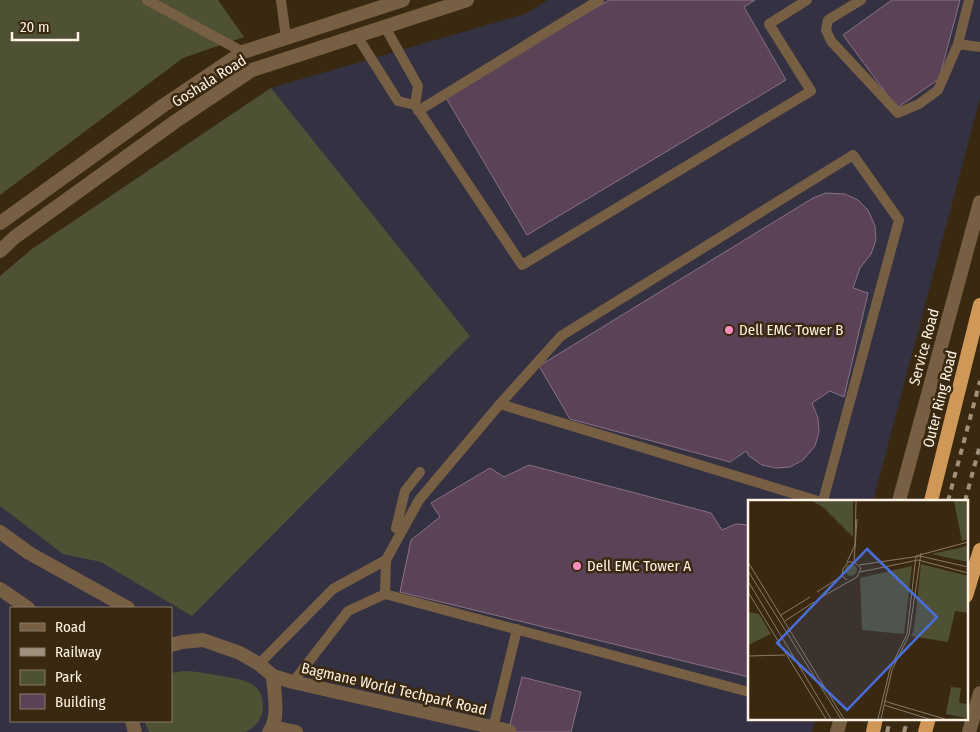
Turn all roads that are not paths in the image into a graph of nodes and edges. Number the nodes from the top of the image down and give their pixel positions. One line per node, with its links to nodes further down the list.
1 (148, 0): 14 (lane)
2 (281, 0): 11 (lane)
3 (404, 0): 11 (street, Goshala Road)
4 (467, 0): 9 (street, Goshala Road)
5 (599, 0): 17 (lane)
6 (807, 0): 17 (lane)
7 (860, 0): 12 (lane)
8 (970, 0): 12 (lane)
9 (385, 27): 10 (street, Goshala Road); 17 (lane)
10 (357, 36): 15 (street, Goshala Road); 17 (lane)
11 (286, 38): 14 (street, Goshala Road); 15 (street)
12 (958, 44): 13 (lane)
13 (980, 47)
14 (243, 52): 16 (street); 19 (street, Goshala Road)
15 (293, 57): 16 (street, Goshala Road)
16 (252, 70): 20 (street, Goshala Road)
17 (417, 108)
18 (980, 202): 26 (street, Service Road)
19 (0, 223)
20 (0, 251)
21 (980, 305): 27 (highway, Outer Ring Road)
22 (500, 404): 24 (lane); 25 (lane); 28 (lane)
23 (420, 472): 28 (lane)
24 (815, 500)
25 (823, 500)
26 (899, 500)
27 (931, 500)
28 (402, 530): 31 (lane)
29 (0, 532): 36 (street)
30 (980, 550): 33 (highway)
31 (386, 560): 34 (lane); 39 (lane)
32 (0, 589): 35 (street)
33 (968, 589)
34 (385, 594): 37 (lane); 41 (lane)
35 (27, 607)
36 (126, 607)
37 (517, 629): 42 (lane); 44 (lane)
38 (172, 645): 39 (street)
39 (259, 664): 40 (street)
40 (273, 676): 41 (street, Bagmane World Techpark Road); 45 (street)
41 (293, 682): 44 (street, Bagmane World Techpark Road)
42 (748, 692)
43 (980, 693): 48 (street)
44 (492, 728): 46 (street, Bagmane World Techpark Road)
45 (271, 729): 47 (street)
46 (509, 731)
47 (296, 732)
48 (969, 732)

